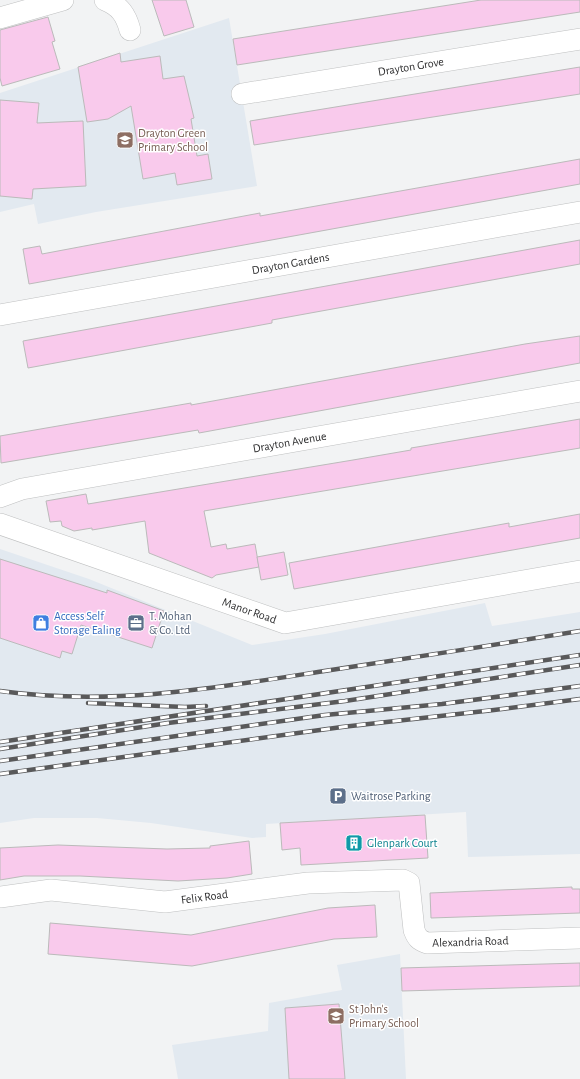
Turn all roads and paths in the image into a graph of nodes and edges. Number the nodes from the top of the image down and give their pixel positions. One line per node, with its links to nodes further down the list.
1 (63, 0): 3 (street)
2 (105, 0): 4 (street)
3 (0, 18)
4 (130, 30)
5 (580, 39): 6 (street, Drayton Grove)
6 (242, 94)
7 (580, 212): 8 (street, Drayton Gardens)
8 (0, 316)
9 (580, 391): 10 (street, Drayton Avenue)
10 (0, 497)
11 (0, 524): 12 (street, Manor Road)
12 (580, 571)
13 (409, 883): 14 (street, Felix Road); 15 (street, Alexandria Road)
14 (0, 897)
15 (580, 938)

